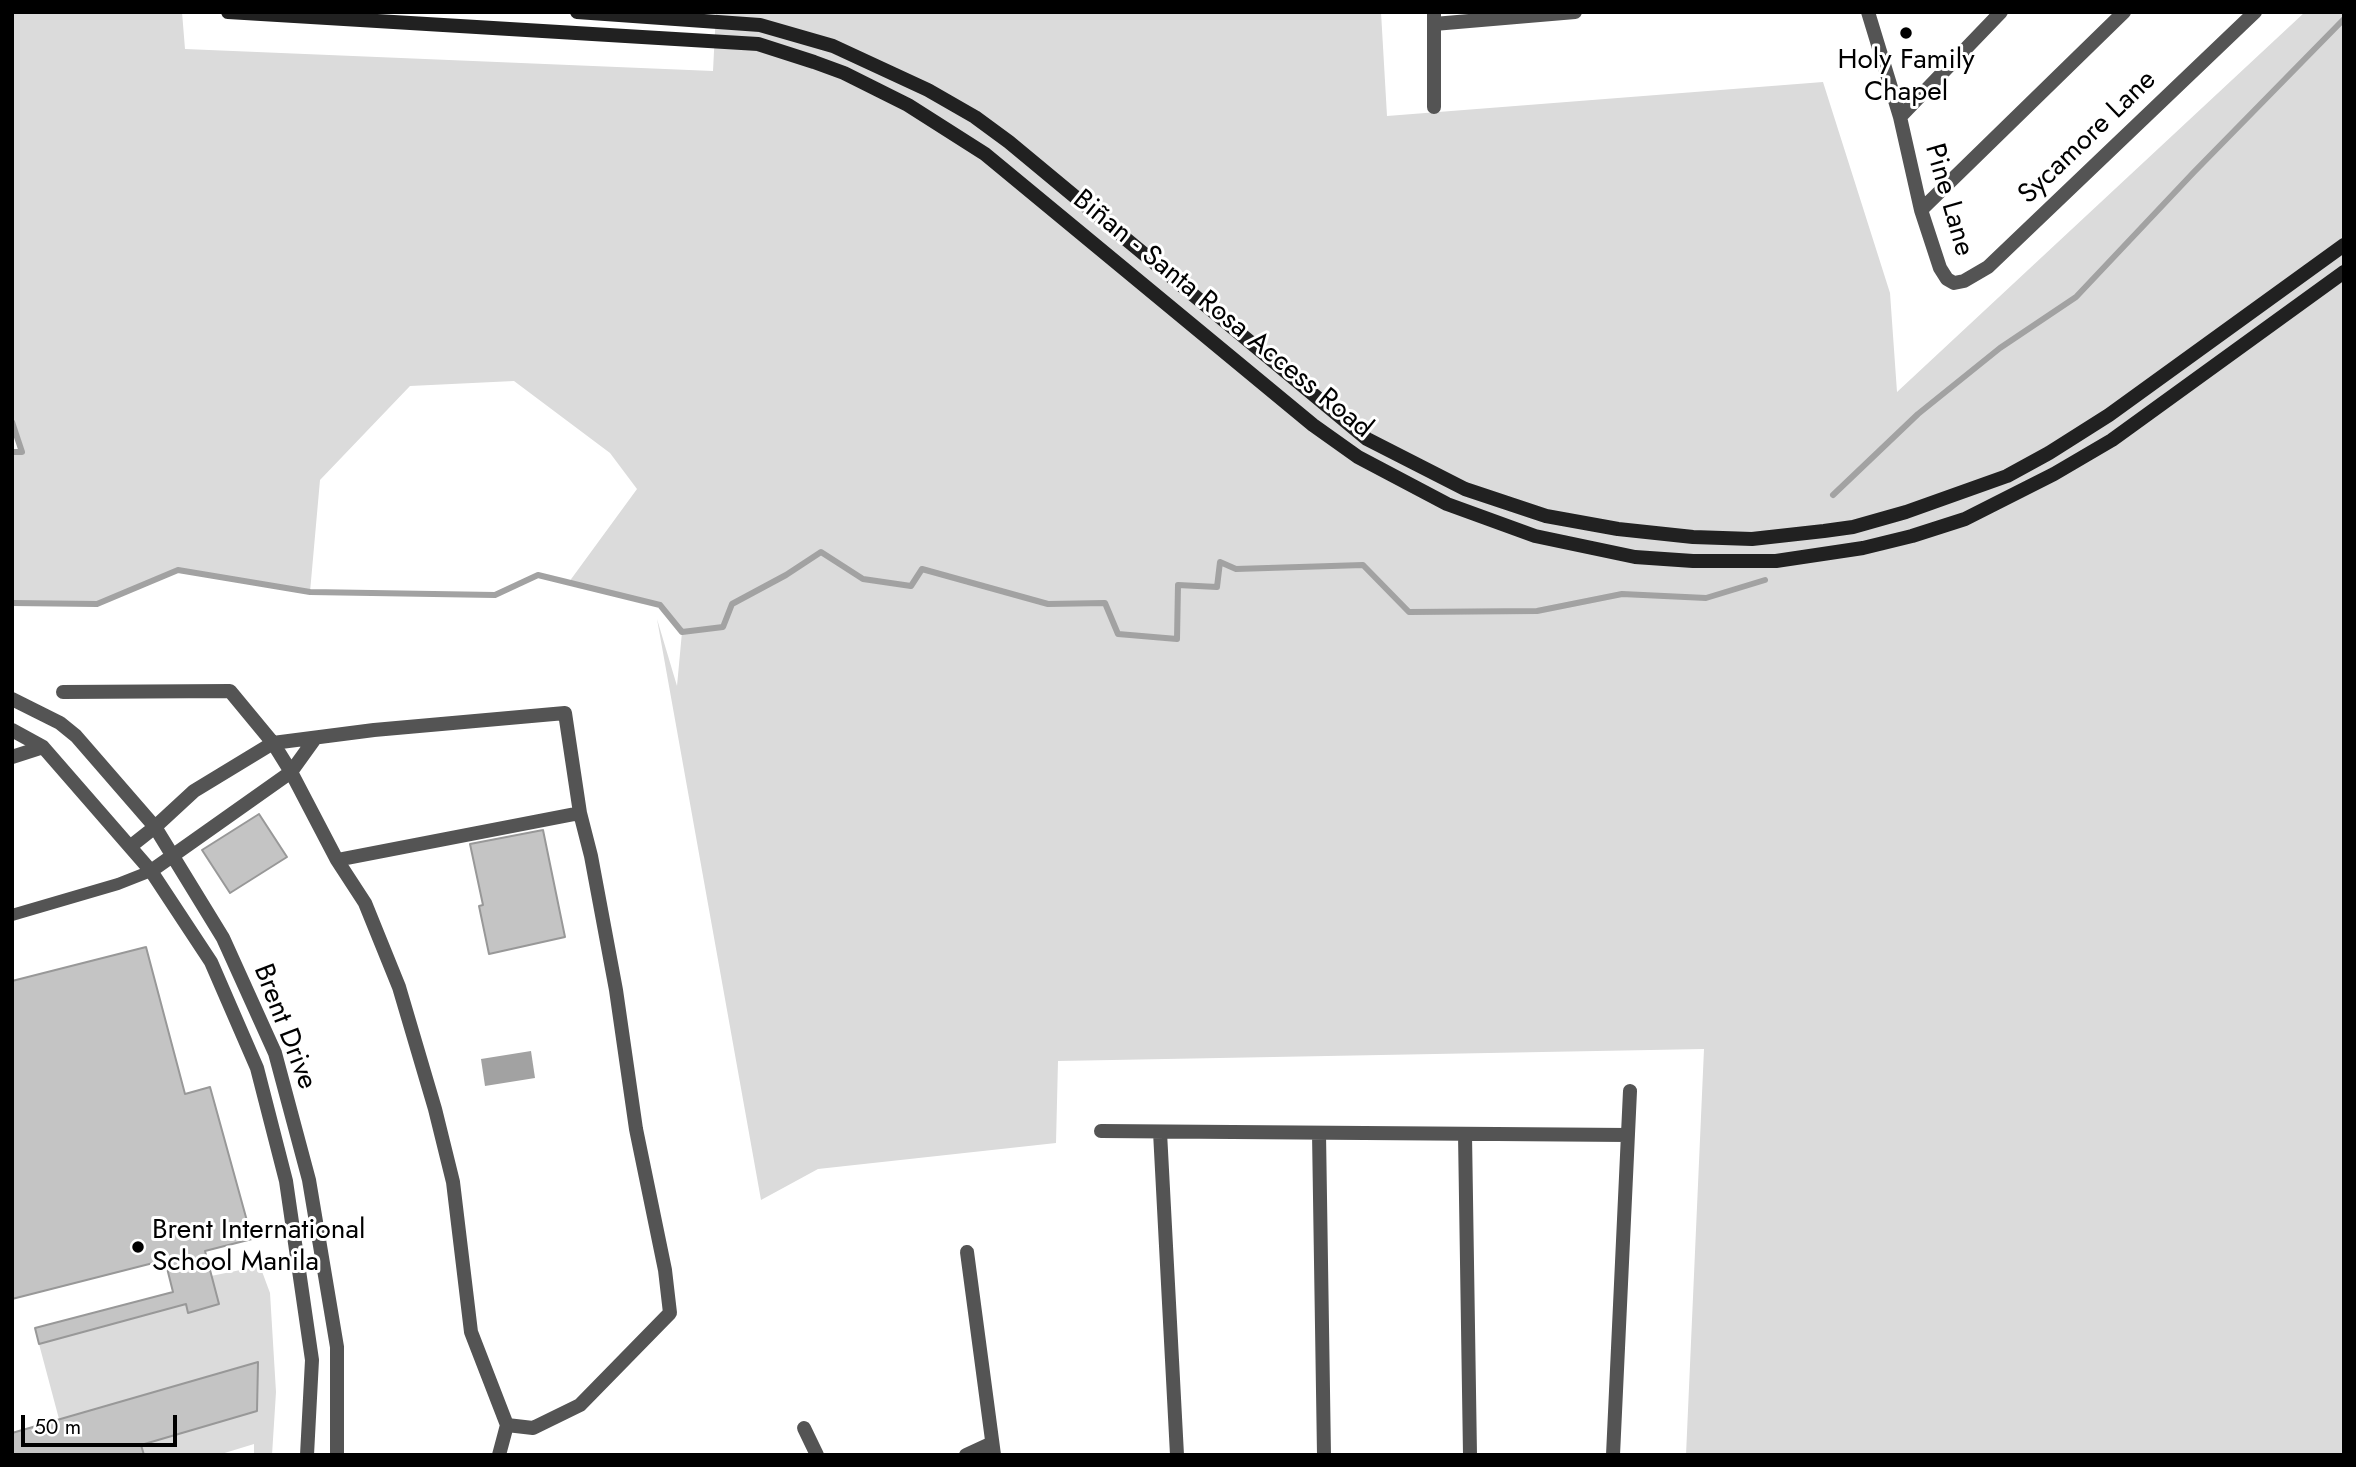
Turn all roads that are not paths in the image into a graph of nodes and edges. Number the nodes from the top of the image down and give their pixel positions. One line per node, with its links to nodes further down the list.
1 (228, 12): 10 (main road, Biñan - Santa Rosa Access Road)
2 (577, 12): 9 (main road, Biñan - Santa Rosa Access Road)
3 (1575, 12): 8 (street)
4 (1868, 12): 12 (street, Pine Lane)
5 (2001, 12): 12 (street)
6 (2124, 12): 13 (street)
7 (2255, 12): 17 (street, Sycamore Lane)
8 (1434, 18): 11 (street)
9 (760, 25): 10 (main road); 18 (main road, Biñan - Santa Rosa Access Road)
10 (758, 44): 19 (main road, Biñan - Santa Rosa Access Road)
11 (1434, 107)
12 (1900, 117): 13 (street, Pine Lane)
13 (1921, 210): 17 (street, Pine Lane)
14 (2344, 245): 15 (main road, Biñan - Santa Rosa Access Road)
15 (2328, 257): 16 (main road); 20 (main road, Biñan - Santa Rosa Access Road)
16 (2342, 274): 21 (main road, Biñan - Santa Rosa Access Road)
17 (1947, 279)
18 (1322, 404): 19 (main road); 20 (main road, Biñan - Santa Rosa Access Road)
19 (1307, 421): 21 (main road, Biñan - Santa Rosa Access Road)
20 (1853, 527): 21 (main road)
21 (1857, 549)
22 (63, 692): 26 (street)
23 (12, 699): 31 (street, Brent Drive)
24 (12, 730): 27 (street, Brent Drive)
25 (314, 740): 26 (street); 29 (street); 30 (street)
26 (273, 743): 29 (street); 31 (street)
27 (43, 747): 28 (street); 32 (street, Brent Drive)
28 (12, 757)
29 (291, 772): 33 (street); 34 (street)
30 (580, 813): 34 (street); 46 (street)
31 (155, 827): 32 (street); 33 (street, Brent Drive)
32 (131, 846): 35 (street, Brent Drive)
33 (174, 855): 35 (street); 43 (street, Brent Drive)
34 (337, 860): 46 (street)
35 (151, 871): 36 (lane); 44 (street, Brent Drive)
36 (12, 915)
37 (1630, 1091): 42 (street)
38 (1101, 1131): 39 (street)
39 (1160, 1132): 40 (street); 54 (street)
40 (1319, 1133): 41 (street); 55 (street)
41 (1465, 1134): 42 (street); 56 (street)
42 (1628, 1135): 57 (street)
43 (309, 1180): 44 (street); 50 (street, Brent Drive)
44 (286, 1181): 49 (street, Brent Drive)
45 (967, 1252): 48 (street)
46 (507, 1425): 51 (street)
47 (804, 1428): 52 (street)
48 (993, 1449): 53 (street)
49 (307, 1455)
50 (338, 1455)
51 (499, 1455)
52 (817, 1455)
53 (966, 1455)
54 (1177, 1455)
55 (1324, 1455)
56 (1470, 1455)
57 (1613, 1455)

